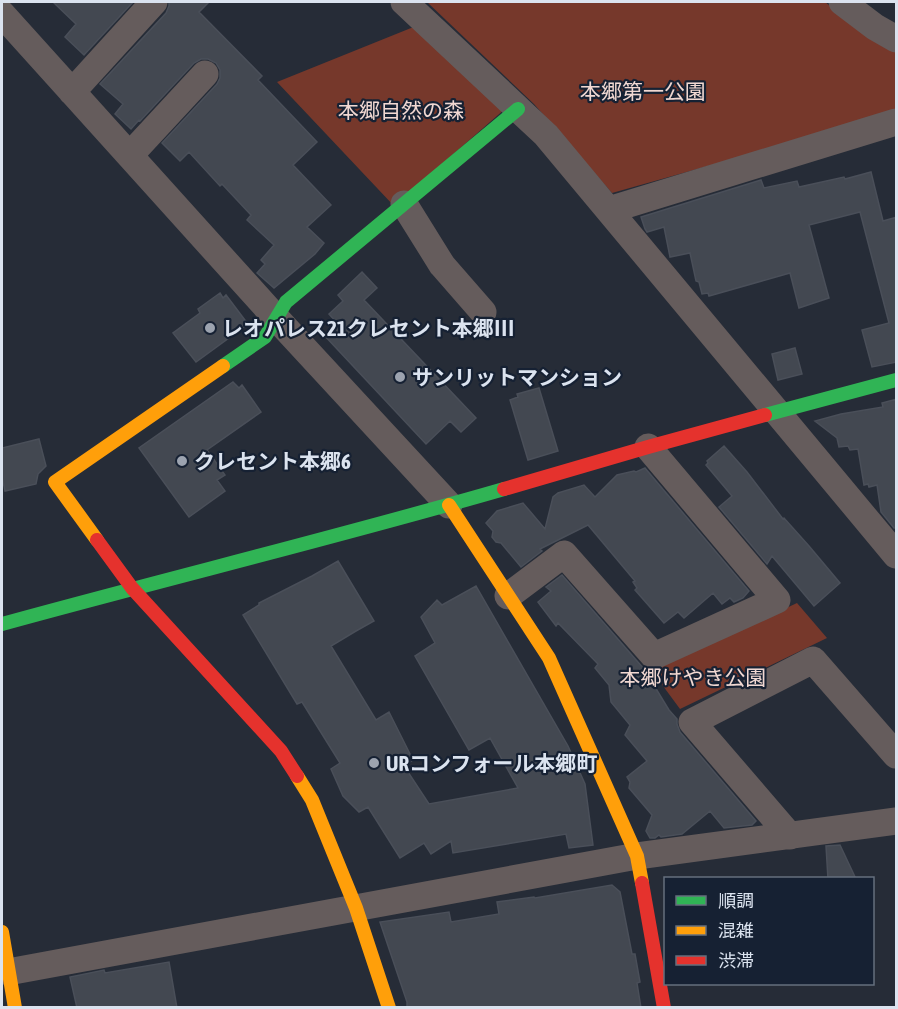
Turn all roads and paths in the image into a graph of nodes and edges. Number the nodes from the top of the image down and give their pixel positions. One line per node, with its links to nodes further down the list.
1 (154, 2): 7 (street)
2 (404, 2): 8 (street)
3 (843, 2): 5 (street)
4 (2, 14): 7 (street)
5 (897, 39)
6 (206, 74): 10 (street)
7 (72, 92): 10 (street)
8 (518, 109): 11 (street); 12 (street)
9 (897, 122): 12 (street)
10 (130, 155): 14 (street)
11 (404, 204): 13 (street); 14 (street)
12 (609, 210): 16 (street)
13 (483, 312)
14 (277, 319): 18 (street); 20 (street)
15 (897, 380): 16 (street)
16 (778, 413): 17 (street); 19 (street)
17 (648, 447): 18 (street); 21 (street)
18 (448, 505): 20 (street); 21 (street)
19 (897, 555)
20 (132, 588): 22 (street); 27 (street)
21 (508, 596): 26 (street)
22 (2, 624)
23 (897, 755): 25 (street)
24 (897, 822): 25 (street)
25 (790, 836): 26 (street)
26 (637, 856): 27 (street); 32 (street)
27 (356, 908): 29 (street); 31 (street)
28 (2, 932): 29 (street)
29 (5, 973): 30 (street)
30 (15, 1008)
31 (389, 1008)
32 (664, 1008)

